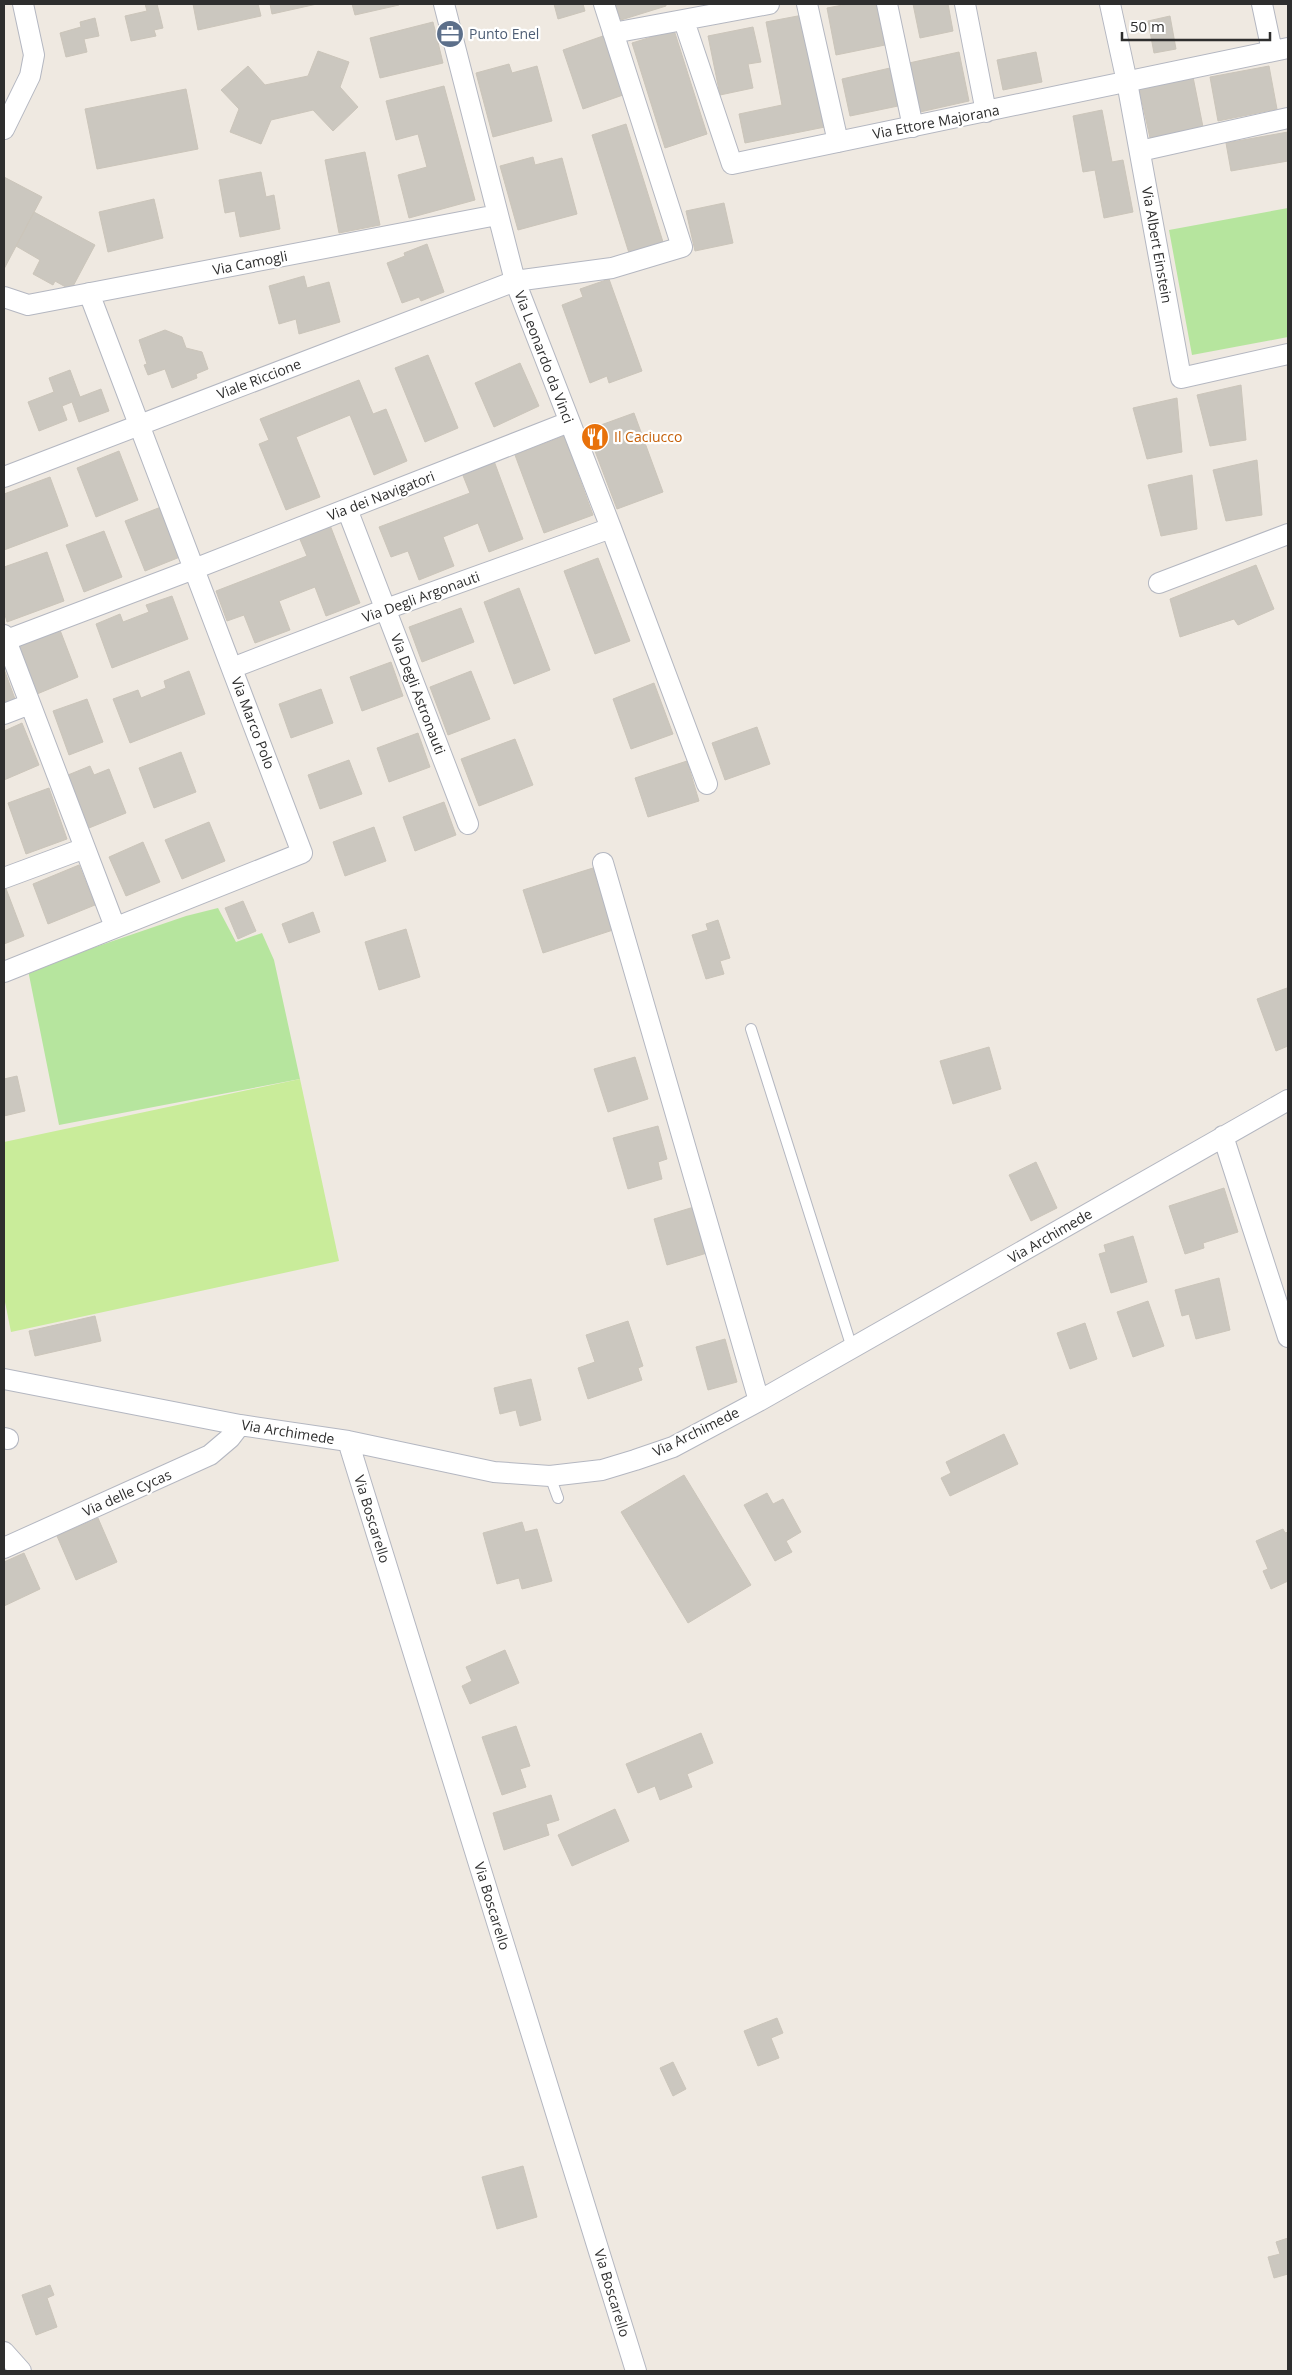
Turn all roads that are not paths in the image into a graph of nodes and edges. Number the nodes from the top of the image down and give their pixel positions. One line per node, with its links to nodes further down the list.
1 (23, 4): 17 (street)
2 (444, 4): 20 (street, Via Leonardo da Vinci)
3 (604, 4): 11 (street)
4 (769, 4): 10 (street)
5 (807, 4): 18 (street)
6 (887, 4): 16 (street)
7 (965, 4): 14 (street)
8 (1110, 4): 13 (street, Via Albert Einstein)
9 (1262, 4): 12 (street)
10 (684, 21): 11 (street); 18 (street, Via Ettore Majorana)
11 (613, 33): 21 (street, Viale Riccione)
12 (1280, 49): 13 (street, Via Ettore Majorana)
13 (1127, 82): 14 (street, Via Ettore Majorana); 19 (street, Via Albert Einstein)
14 (986, 112): 16 (street, Via Ettore Majorana)
15 (1288, 118): 19 (street)
16 (913, 127): 18 (street, Via Ettore Majorana)
17 (4, 129)
18 (838, 142)
19 (1140, 152): 24 (street, Via Albert Einstein)
20 (497, 215): 21 (street, Via Leonardo da Vinci); 22 (street, Via Camogli)
21 (515, 281): 25 (street, Via Leonardo da Vinci); 26 (street, Viale Riccione)
22 (90, 293): 23 (street, Via Camogli); 26 (street, Via Marco Polo)
23 (4, 298)
24 (1288, 354)
25 (569, 422): 28 (street, Via dei Navigatori); 29 (street, Via Leonardo da Vinci)
26 (138, 425): 27 (street, Viale Riccione); 31 (street, Via Marco Polo)
27 (4, 477)
28 (347, 509): 31 (street, Via dei Navigatori); 33 (street, Via Degli Astronauti)
29 (611, 528): 33 (street, Via Degli Argonauti); 38 (street, Via Leonardo da Vinci)
30 (1288, 534): 32 (street)
31 (194, 569): 34 (street, Via dei Navigatori); 35 (street, Via Marco Polo)
32 (1159, 583)
33 (386, 609): 35 (street, Via Degli Argonauti); 39 (street, Via Degli Astronauti)
34 (4, 638): 36 (street)
35 (232, 668): 43 (street, Via Marco Polo)
36 (30, 704): 37 (street); 40 (street)
37 (4, 714)
38 (707, 784)
39 (468, 824)
40 (85, 848): 42 (street); 43 (street)
41 (603, 863): 51 (street)
42 (4, 878)
43 (115, 927): 44 (street, Via Marco Polo)
44 (4, 972)
45 (751, 1029): 49 (lane)
46 (1288, 1100): 47 (street, Via Archimede)
47 (1222, 1136): 48 (street); 49 (street, Via Archimede)
48 (1288, 1337)
49 (852, 1348): 51 (street, Via Archimede)
50 (4, 1379): 52 (street, Via Archimede)
51 (759, 1400): 54 (street, Via Archimede)
52 (240, 1425): 53 (street, Via Archimede); 56 (street, Via delle Cycas)
53 (348, 1441): 54 (street, Via Archimede); 59 (street, Via Boscarello)
54 (550, 1476): 55 (lane)
55 (558, 1498)
56 (4, 1548)
57 (4, 2352): 58 (street)
58 (21, 2371)
59 (636, 2371)

